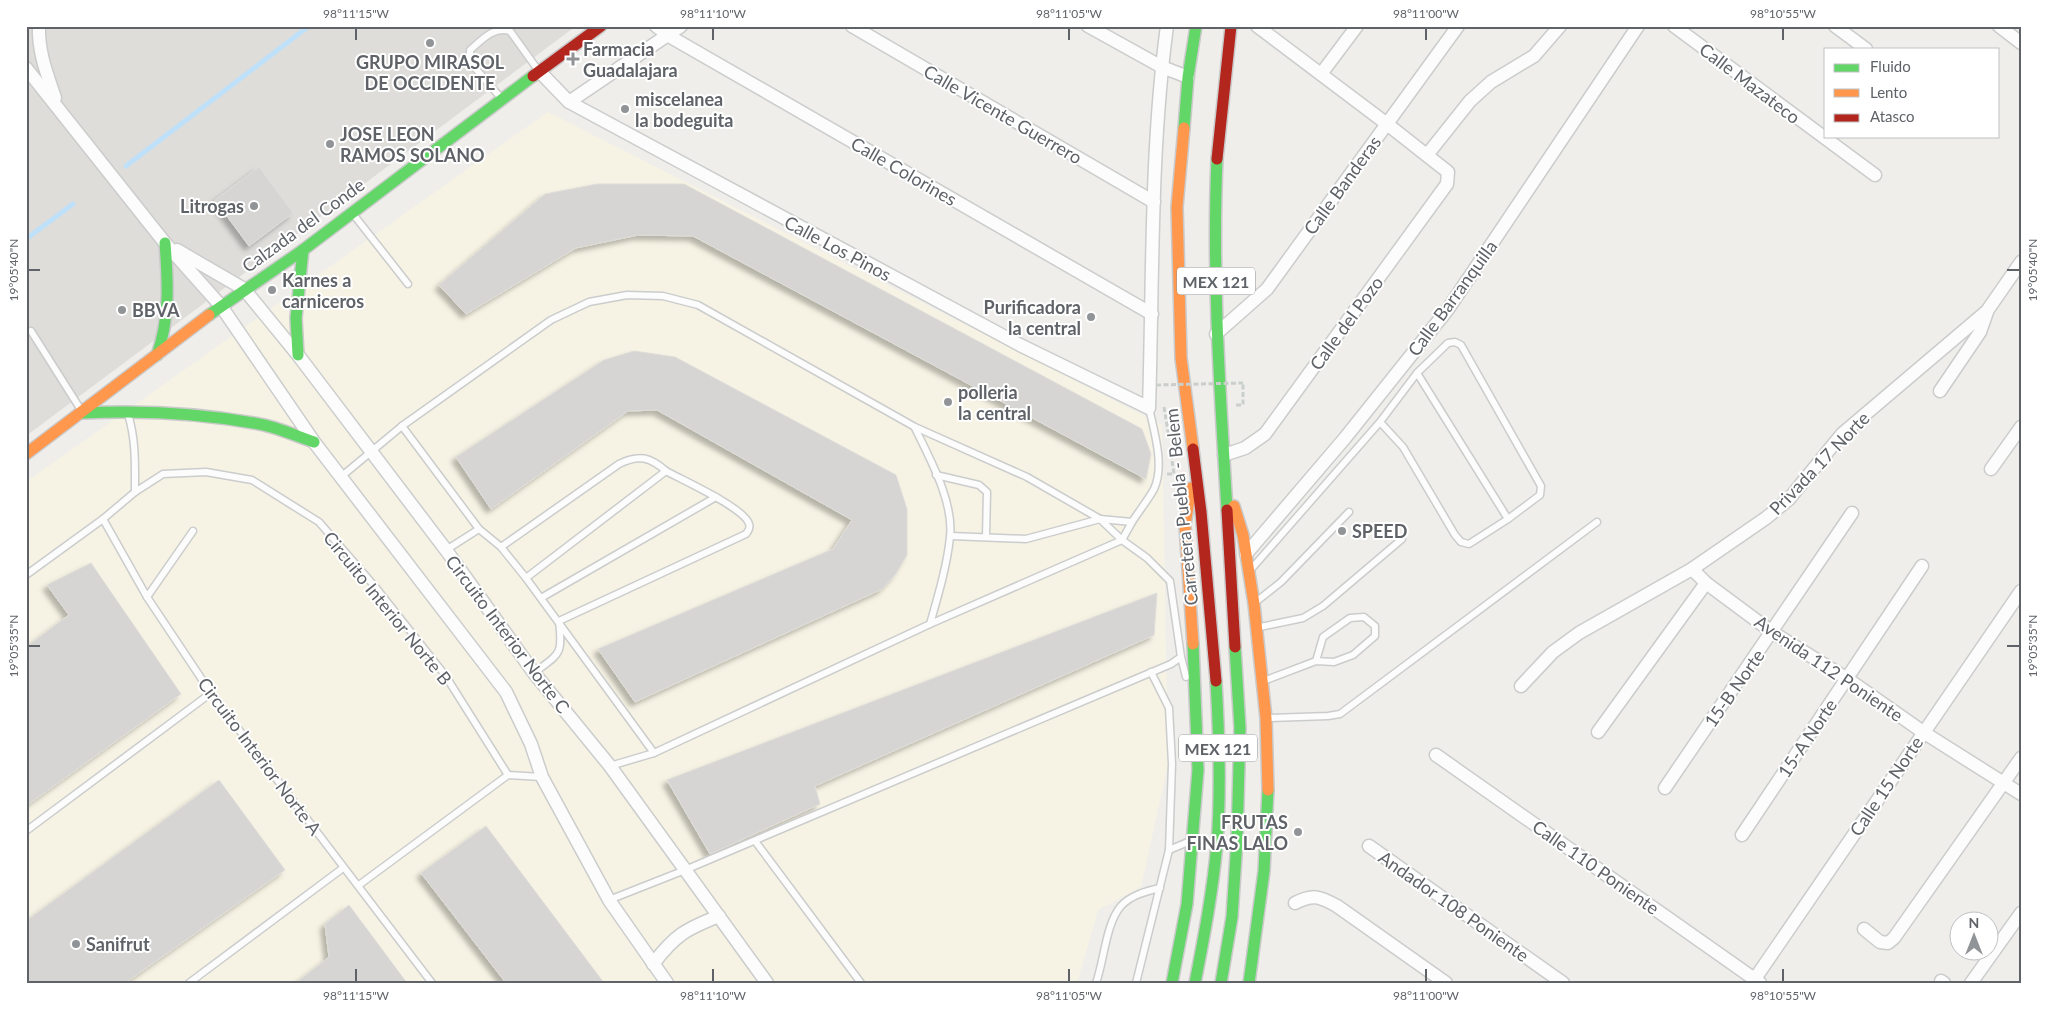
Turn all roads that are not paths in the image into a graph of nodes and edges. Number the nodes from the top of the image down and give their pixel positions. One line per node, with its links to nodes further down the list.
1 (39, 26): 28 (street)
2 (601, 26): 23 (main road, Calzada del Conde)
3 (656, 26): 18 (street, Calle Colorines)
4 (681, 26): 18 (street)
5 (852, 26): 35 (street, Calle Vicente Guerrero)
6 (1088, 26): 21 (street)
7 (1167, 26): 21 (street)
8 (1196, 26): 25 (main road, Carretera Puebla - Belem / MEX 121)
9 (1231, 26): 47 (main road, MEX 121)
10 (1257, 26): 24 (street)
11 (1357, 26): 24 (street)
12 (1458, 26): 29 (street, Calle Banderas)
13 (1560, 26): 33 (street)
14 (1638, 26): 86 (street, Calle Barranquilla)
15 (1674, 26): 32 (street, Calle Mazateco)
16 (1835, 26): 20 (street)
17 (1999, 26): 19 (street)
18 (669, 36): 27 (street); 45 (street, Calle Colorines)
19 (2021, 43)
20 (1865, 48)
21 (1162, 67): 25 (street); 30 (street)
22 (26, 68): 28 (street)
23 (539, 71): 26 (main road, Calzada del Conde); 26 (lane); 27 (street, Calle Los Pinos)
24 (1322, 74): 29 (street)
25 (1188, 77): 30 (main road, Carretera Puebla - Belem / MEX 121)
26 (502, 99): 36 (main road, Calzada del Conde)
27 (569, 102): 52 (street, Calle Los Pinos)
28 (58, 107): 37 (street)
29 (1387, 124): 33 (street); 47 (street, Calle Banderas)
30 (1171, 132): 35 (street); 63 (main road, Carretera Puebla - Belem / MEX 121)
31 (1824, 138): 34 (street, Calle Mazateco)
32 (1824, 138)
33 (1427, 155): 62 (street, Calle del Pozo)
34 (1874, 175)
35 (1154, 202): 45 (street)
36 (353, 212): 38 (main road, Calzada del Conde); 41 (lane)
37 (164, 243): 42 (street); 43 (street); 48 (main road)
38 (303, 250): 42 (main road, Calzada del Conde); 49 (main road)
39 (2021, 262): 40 (street, Privada 17 Norte)
40 (2017, 276): 44 (street, Privada 17 Norte)
41 (408, 284)
42 (244, 289): 43 (main road, Calzada del Conde); 49 (street, Circuito Interior Norte C)
43 (220, 306): 48 (main road, Calzada del Conde); 59 (street)
44 (1987, 311): 51 (street); 88 (street, Privada 17 Norte)
45 (1152, 314): 52 (street)
46 (31, 331): 54 (lane)
47 (1216, 334): 62 (main road, MEX 121)
48 (157, 355): 54 (main road, Calzada del Conde)
49 (298, 356): 60 (street, Circuito Interior Norte C)
50 (1417, 373): 55 (lane); 75 (lane); 75 (lane)
51 (1940, 391)
52 (1149, 408): 76 (lane)
53 (127, 411): 54 (main road); 59 (main road); 69 (lane)
54 (82, 413): 61 (main road, Calzada del Conde)
55 (1380, 422): 75 (lane); 89 (lane)
56 (402, 426): 57 (lane); 60 (lane); 78 (lane)
57 (915, 427): 66 (lane); 74 (lane)
58 (2021, 427): 64 (street)
59 (314, 442): 67 (street)
60 (371, 452): 67 (lane); 85 (street, Circuito Interior Norte C)
61 (26, 454)
62 (1224, 455): 68 (main road, MEX 121)
63 (1195, 468): 109 (main road); 147 (main road, Carretera Puebla - Belem / MEX 121)
64 (1991, 469)
65 (666, 471): 70 (lane); 84 (lane); 91 (lane)
66 (936, 475): 80 (lane); 81 (lane)
67 (342, 476): 118 (street)
68 (1227, 484): 86 (main road); 148 (main road, MEX 121)
69 (134, 492): 73 (lane, Circuito Interior Norte B); 117 (lane, Circuito Interior Norte B)
70 (716, 497): 95 (lane); 97 (lane)
71 (1350, 512): 96 (lane)
72 (1852, 513): 100 (street, 15-B Norte)
73 (103, 519): 90 (lane, Circuito Interior Norte B); 94 (lane, Circuito Interior Norte A)
74 (1100, 519): 76 (lane); 81 (lane); 82 (lane)
75 (1508, 519)
76 (1132, 522): 82 (lane)
77 (1597, 522): 110 (lane)
78 (479, 529): 84 (lane); 85 (lane)
79 (193, 530): 94 (lane)
80 (951, 536): 81 (lane); 98 (lane)
81 (986, 537)
82 (1122, 540): 98 (lane); 101 (lane)
83 (1402, 540): 99 (lane)
84 (501, 547): 91 (lane)
85 (446, 550): 104 (street, Circuito Interior Norte C)
86 (1246, 554): 89 (main road)
87 (1922, 566): 105 (street, 15-A Norte)
88 (1692, 570): 92 (street, Avenida 112 Poniente); 107 (street, Privada 17 Norte)
89 (1249, 572): 96 (main road)
90 (26, 575)
91 (526, 578): 95 (lane)
92 (1706, 583): 100 (street, Avenida 112 Poniente); 111 (street)
93 (2021, 591): 112 (street, Calle 15 Norte)
94 (147, 597): 108 (lane, Circuito Interior Norte A)
95 (541, 598): 97 (lane)
96 (1254, 604): 99 (main road)
97 (559, 621): 104 (lane); 113 (lane)
98 (930, 624): 113 (lane)
99 (1256, 628): 106 (main road)
100 (1772, 632): 105 (street, Avenida 112 Poniente); 120 (street, 15-B Norte)
101 (1181, 657): 103 (lane); 109 (lane)
102 (1316, 661): 102 (lane); 106 (lane)
103 (1151, 672): 125 (lane); 127 (lane)
104 (534, 673): 116 (street, Circuito Interior Norte C)
105 (1846, 678): 112 (street, Avenida 112 Poniente); 123 (street, 15-A Norte)
106 (1262, 681): 110 (main road)
107 (1521, 686)
108 (211, 693): 122 (lane); 128 (lane, Circuito Interior Norte A)
109 (1196, 703): 124 (main road)
110 (1266, 718): 149 (main road)
111 (1598, 732)
112 (1923, 732): 119 (street, Avenida 112 Poniente); 138 (street, Calle 15 Norte)
113 (654, 753): 116 (lane)
114 (1436, 755): 138 (street, Calle 110 Poniente)
115 (2021, 758): 119 (street)
116 (610, 766): 129 (street, Circuito Interior Norte C)
117 (508, 774): 118 (lane); 130 (lane)
118 (542, 777): 132 (street)
119 (2005, 783): 121 (street, Avenida 112 Poniente); 136 (street)
120 (1666, 788)
121 (2021, 794)
122 (26, 831)
123 (1742, 834)
124 (1193, 839): 127 (lane); 146 (main road)
125 (755, 841): 129 (lane); 143 (lane)
126 (1369, 846): 151 (street, Andador 108 Poniente)
127 (1169, 850): 131 (lane)
128 (343, 868): 130 (lane, Circuito Interior Norte A); 139 (lane)
129 (686, 870): 132 (lane); 135 (street, Circuito Interior Norte C)
130 (359, 885): 140 (lane, Circuito Interior Norte A)
131 (1160, 888): 144 (lane); 145 (lane)
132 (610, 900): 137 (street)
133 (1294, 903): 150 (street)
134 (2021, 913): 152 (street)
135 (719, 916): 137 (street); 142 (street, Circuito Interior Norte C)
136 (1864, 929)
137 (653, 964): 141 (street)
138 (1756, 982)
139 (189, 983)
140 (432, 983)
141 (667, 983)
142 (767, 983)
143 (862, 983)
144 (1096, 983)
145 (1136, 983)
146 (1172, 983)
147 (1195, 983)
148 (1221, 983)
149 (1249, 983)
150 (1446, 983)
151 (1563, 983)
152 (1971, 983)

